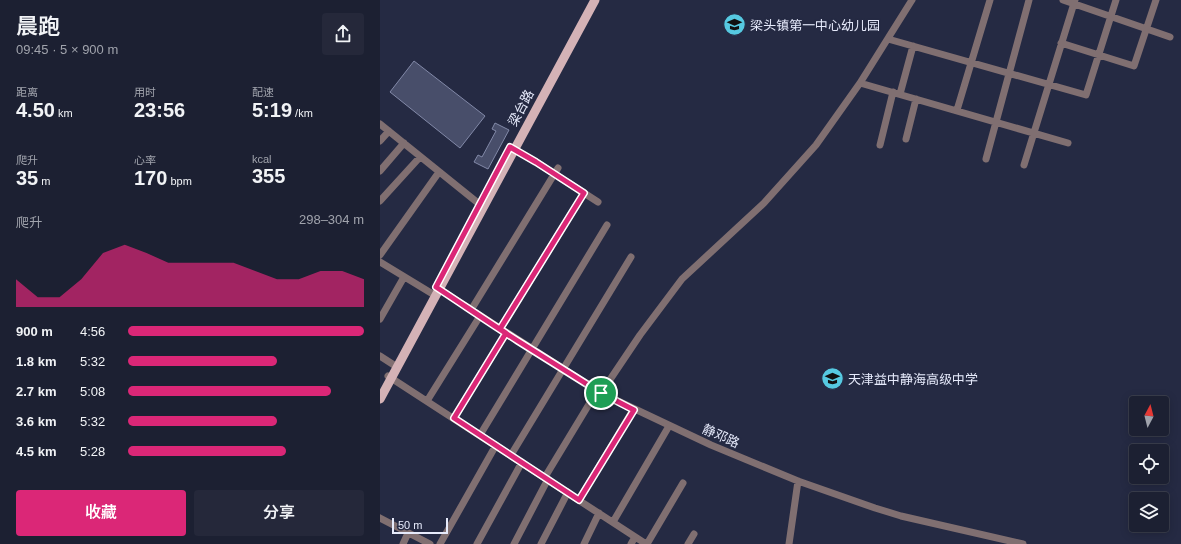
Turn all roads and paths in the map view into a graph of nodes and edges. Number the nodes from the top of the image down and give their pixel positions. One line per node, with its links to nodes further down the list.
1 (590, 0): 33 (main road, 梁台路)
2 (595, 0): 33 (main road, 梁台路)
3 (912, 0): 13 (street)
4 (990, 0): 17 (street)
5 (1029, 0): 18 (street)
6 (1063, 0): 9 (street)
7 (1116, 0): 10 (street)
8 (1156, 0): 11 (street)
9 (1074, 2): 10 (street); 14 (street)
10 (1111, 17): 11 (street); 16 (street)
11 (1146, 29): 12 (street); 16 (street)
12 (1170, 37)
13 (888, 39): 15 (street); 19 (street)
14 (1061, 43): 16 (street); 20 (street)
15 (913, 46): 17 (street); 21 (street)
16 (1098, 54): 20 (street)
17 (971, 62): 18 (street); 23 (street)
18 (1009, 72): 20 (street); 24 (street)
19 (860, 83): 21 (street); 60 (street)
20 (1048, 83): 27 (street)
21 (897, 93): 22 (street); 32 (street)
22 (916, 99): 23 (street); 28 (street)
23 (957, 110): 24 (street)
24 (995, 121): 27 (street); 35 (street)
25 (380, 124): 26 (street)
26 (389, 131): 29 (street); 30 (street)
27 (1033, 132): 31 (street); 36 (street)
28 (906, 138)
29 (380, 142)
30 (404, 143): 34 (street); 38 (street)
31 (1068, 143)
32 (880, 145)
33 (512, 148): 37 (street); 43 (main road, 梁台路)
34 (420, 157): 39 (street); 41 (street)
35 (986, 159)
36 (1024, 165)
37 (556, 170): 40 (street); 50 (street)
38 (380, 171)
39 (439, 172): 43 (street); 45 (street)
40 (584, 193): 42 (street); 53 (street)
41 (380, 201)
42 (598, 202)
43 (481, 206): 49 (main road, 梁台路)
44 (608, 225): 54 (street)
45 (380, 255)
46 (631, 257): 57 (street)
47 (380, 262): 48 (street, 静邓路)
48 (404, 277): 49 (street, 静邓路); 52 (street)
49 (436, 292): 50 (street, 静邓路); 56 (main road, 梁台路)
50 (471, 310): 51 (street, 静邓路)
51 (480, 316): 53 (street, 静邓路); 62 (street)
52 (380, 319)
53 (503, 331): 54 (street, 静邓路); 64 (street)
54 (532, 350): 57 (street, 静邓路); 66 (street)
55 (380, 356): 56 (street)
56 (396, 366): 58 (main road, 梁台路)
57 (563, 369): 60 (street, 静邓路); 68 (street)
58 (390, 377): 59 (main road, 梁台路); 61 (main road, 梁台路); 62 (street)
59 (380, 390)
60 (599, 392): 63 (street, 静邓路); 70 (street)
61 (380, 399)
62 (427, 401): 64 (street)
63 (634, 410): 65 (street, 静邓路); 74 (street)
64 (454, 418): 66 (street)
65 (669, 426): 71 (street, 静邓路); 77 (street)
66 (480, 435): 67 (street)
67 (496, 445): 68 (street); 83 (street)
68 (511, 455): 69 (street)
69 (522, 462): 70 (street); 84 (street)
70 (547, 478): 73 (street); 85 (street)
71 (798, 481): 91 (street); 92 (street, 静邓路)
72 (683, 483): 89 (street)
73 (568, 492): 74 (street); 86 (street)
74 (579, 500): 75 (street)
75 (599, 513): 77 (street); 87 (street)
76 (380, 518): 78 (street)
77 (613, 522): 80 (street)
78 (408, 533): 81 (street); 82 (street)
79 (694, 534): 90 (street)
80 (635, 537): 88 (street); 89 (street)
81 (403, 544)
82 (430, 544)
83 (440, 544)
84 (477, 544)
85 (514, 544)
86 (541, 544)
87 (584, 544)
88 (631, 544)
89 (646, 544)
90 (688, 544)
91 (789, 544)
92 (1023, 544)

